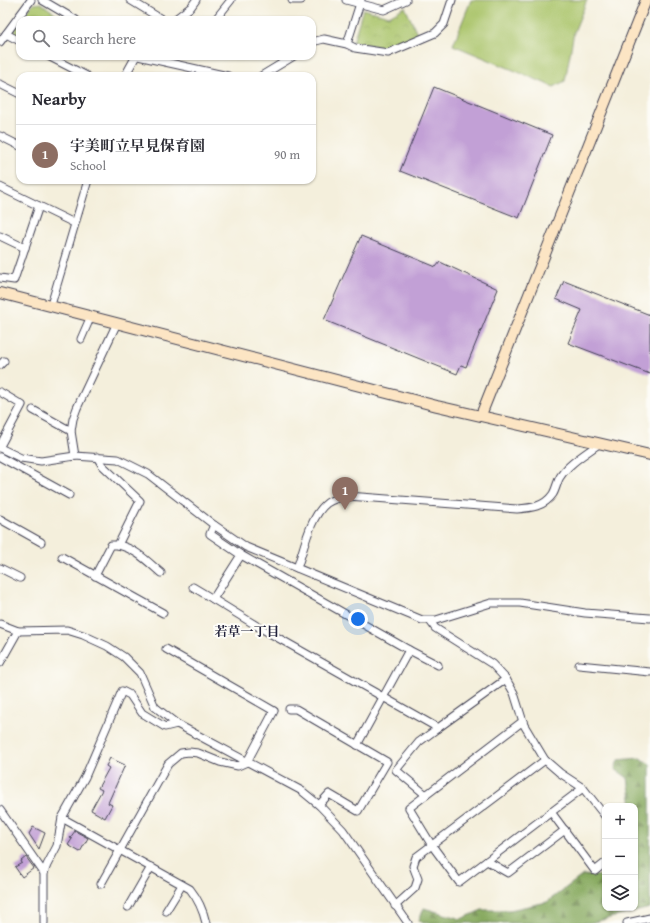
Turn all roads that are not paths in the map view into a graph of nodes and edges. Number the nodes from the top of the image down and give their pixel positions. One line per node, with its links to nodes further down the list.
1 (31, 0): 13 (street)
2 (42, 0): 14 (street)
3 (130, 0): 15 (street)
4 (196, 0): 16 (street)
5 (232, 0): 17 (street)
6 (292, 0): 7 (street)
7 (301, 0)
8 (346, 0): 12 (street)
9 (406, 0): 12 (street)
10 (452, 0): 23 (street)
11 (646, 0): 50 (street)
12 (360, 2): 23 (street)
13 (19, 16)
14 (69, 16)
15 (156, 16)
16 (179, 16)
17 (219, 16)
18 (16, 20): 19 (street)
19 (6, 34): 20 (street); 22 (street)
20 (16, 39)
21 (316, 41): 23 (street)
22 (0, 42)
23 (347, 44)
24 (56, 60): 28 (street)
25 (135, 60): 29 (street)
26 (155, 60): 30 (street)
27 (287, 60): 31 (street)
28 (79, 72)
29 (127, 72)
30 (210, 72)
31 (268, 72)
32 (0, 84): 33 (street)
33 (16, 92)
34 (0, 136): 35 (street)
35 (16, 144)
36 (87, 184): 39 (street)
37 (0, 187): 38 (street)
38 (39, 206): 39 (street); 41 (street)
39 (74, 223): 44 (street)
40 (0, 236): 41 (street)
41 (25, 248): 42 (street)
42 (0, 278)
43 (0, 293): 44 (street)
44 (51, 305): 45 (street)
45 (91, 316): 46 (street); 47 (street)
46 (117, 323): 50 (street); 51 (street)
47 (81, 339)
48 (0, 392): 53 (street)
49 (33, 410): 51 (street)
50 (481, 415): 52 (street)
51 (72, 431): 55 (street)
52 (600, 443): 54 (street); 66 (street)
53 (0, 447): 55 (street)
54 (650, 455)
55 (75, 456): 56 (street)
56 (97, 456): 60 (street); 62 (street)
57 (0, 457): 58 (street)
58 (69, 495)
59 (0, 519): 61 (street)
60 (214, 525): 63 (street); 66 (street)
61 (41, 542)
62 (118, 545): 67 (street); 68 (street)
63 (241, 555): 71 (street); 78 (street)
64 (62, 557): 68 (street)
65 (0, 568): 69 (street)
66 (297, 568): 74 (street)
67 (161, 573)
68 (95, 576): 72 (street)
69 (20, 578)
70 (193, 587): 71 (street)
71 (213, 599): 84 (street)
72 (164, 614)
73 (650, 618): 74 (street)
74 (430, 621): 83 (street)
75 (0, 624): 76 (street)
76 (18, 631): 79 (street); 87 (street)
77 (166, 649): 91 (street)
78 (409, 650): 80 (street); 84 (street)
79 (0, 663)
80 (438, 665)
81 (579, 665): 82 (street)
82 (650, 672)
83 (506, 679): 86 (street); 88 (street)
84 (383, 697): 88 (street); 89 (street)
85 (289, 709): 89 (street)
86 (523, 721): 90 (street); 93 (street)
87 (177, 724): 91 (street); 98 (street)
88 (438, 728): 93 (street)
89 (357, 745): 94 (street)
90 (545, 760): 92 (street); 100 (street)
91 (247, 762): 94 (street); 101 (street)
92 (583, 788): 96 (street); 97 (street)
93 (426, 795): 100 (street)
94 (320, 804): 108 (street)
95 (0, 810): 105 (street)
96 (551, 812): 99 (street); 102 (street)
97 (602, 812)
98 (62, 818): 101 (street); 105 (street)
99 (565, 830): 102 (street); 103 (street)
100 (431, 844): 102 (street); 108 (street)
101 (120, 850): 104 (street); 106 (street)
102 (487, 861)
103 (602, 865)
104 (151, 868): 107 (street); 109 (street)
105 (44, 873): 112 (street)
106 (101, 884)
107 (182, 885): 110 (street); 113 (street)
108 (395, 906): 114 (street)
109 (128, 907)
110 (166, 911)
111 (650, 918): 115 (street)
112 (44, 923)
113 (206, 923)
114 (408, 923)
115 (627, 923)

